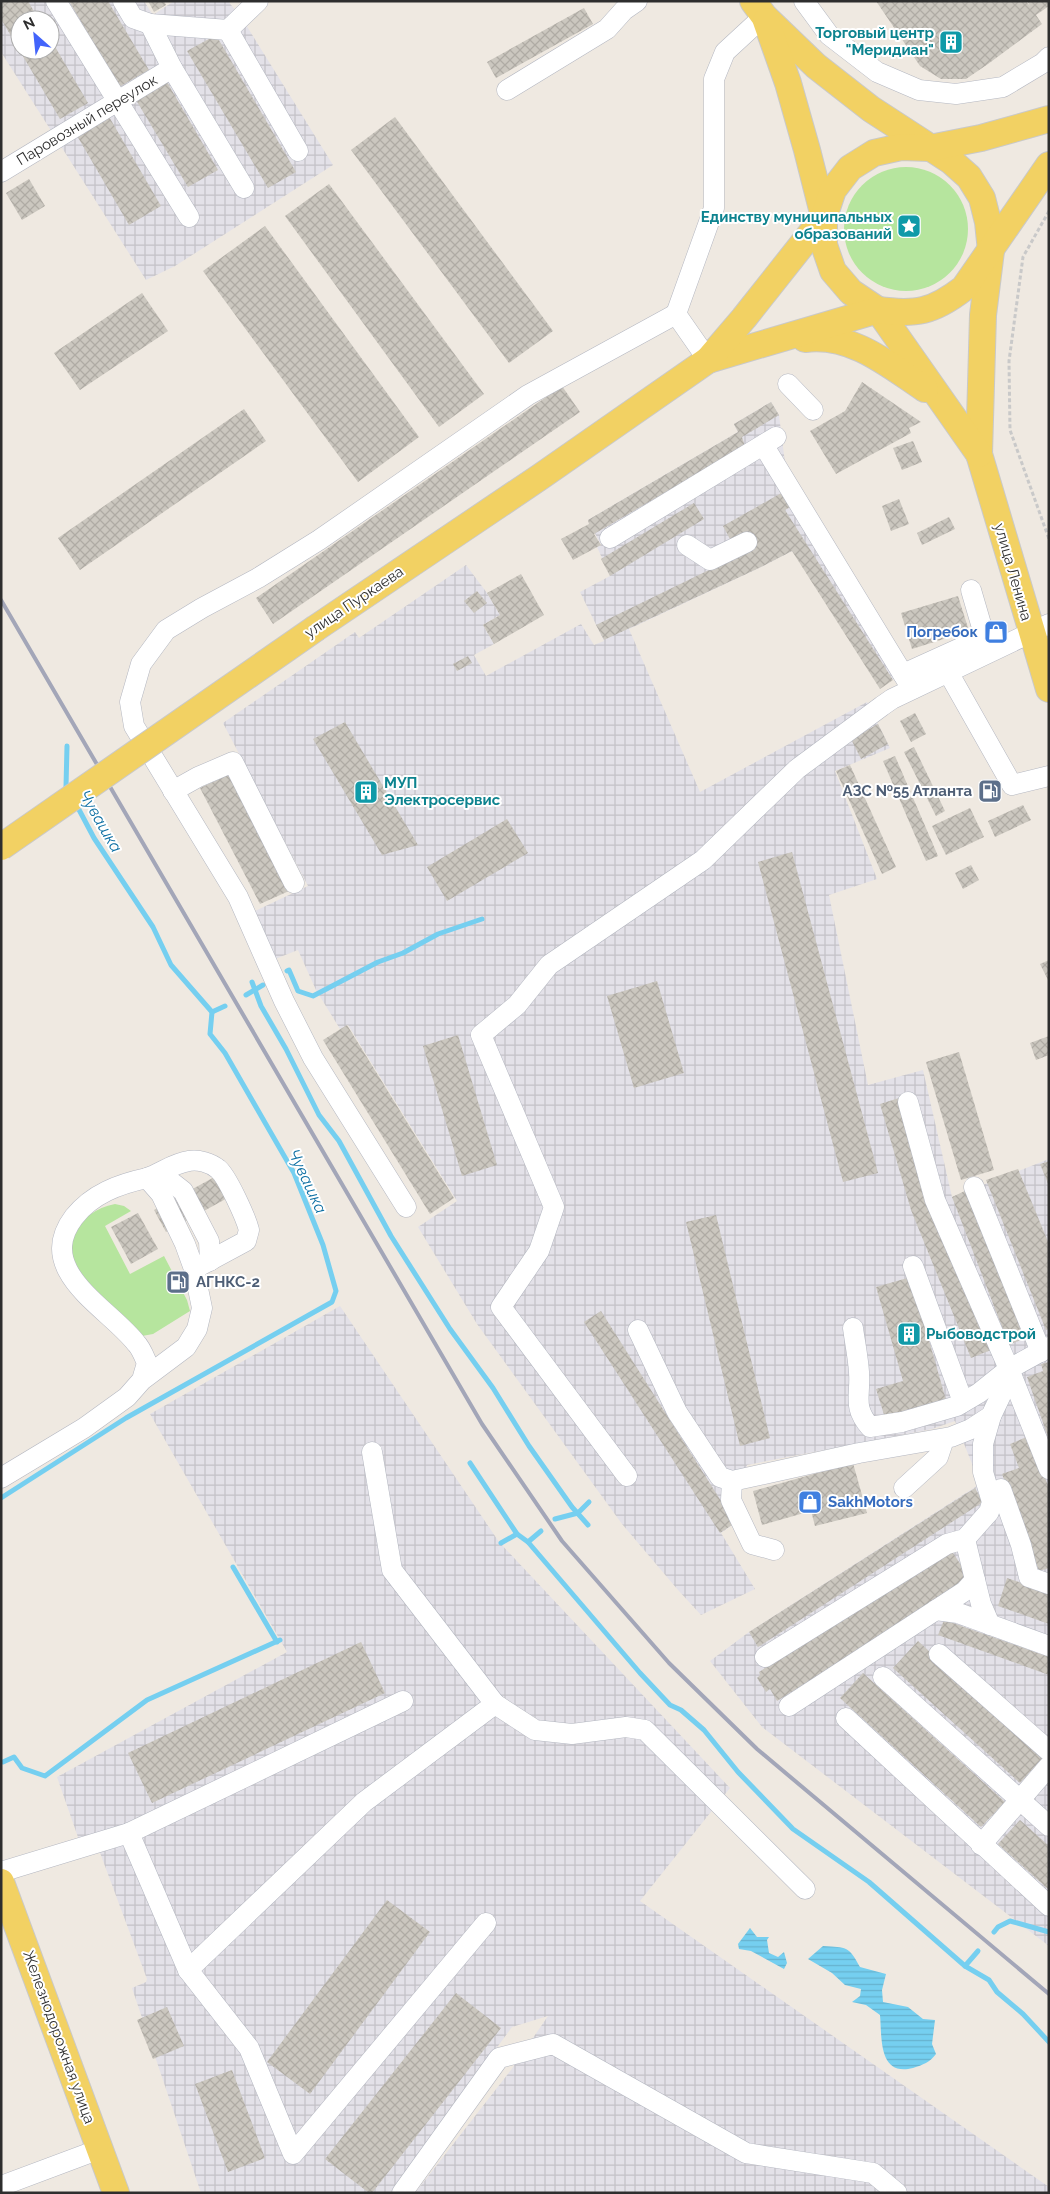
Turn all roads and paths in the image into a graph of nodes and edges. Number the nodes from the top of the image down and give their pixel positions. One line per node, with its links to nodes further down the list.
1 (56, 1): 12 (street)
2 (123, 1): 7 (street)
3 (258, 1): 8 (street)
4 (637, 1): 11 (street)
5 (804, 1): 9 (street)
6 (758, 9): 14 (main road); 21 (main road); 24 (street)
7 (150, 24): 8 (street); 10 (street)
8 (228, 30): 15 (street)
9 (1049, 58)
10 (172, 68): 12 (street, Паровозный переулок); 18 (street)
11 (507, 90)
12 (118, 101): 17 (street, Паровозный переулок); 20 (street)
13 (1049, 119): 14 (main road)
14 (930, 148): 21 (main road); 22 (main road)
15 (298, 151)
16 (1049, 165): 22 (main road)
17 (1, 172)
18 (244, 188)
19 (1049, 211): 32 (path)
20 (189, 217)
21 (824, 217): 23 (main road); 26 (main road)
22 (991, 251): 23 (main road); 30 (main road)
23 (878, 310): 25 (main road); 28 (main road)
24 (676, 314): 26 (street); 41 (street)
25 (748, 349): 26 (main road); 28 (main road)
26 (708, 360): 42 (main road, улица Пуркаева, bridge)
27 (788, 384): 29 (street)
28 (937, 397): 30 (main road)
29 (814, 410)
30 (979, 454): 36 (main road, улица Ленина)
31 (610, 538): 38 (street)
32 (1049, 540)
33 (747, 542): 34 (street)
34 (687, 545)
35 (971, 590): 38 (street)
36 (1040, 629): 37 (street); 39 (main road, улица Ленина)
37 (948, 672): 38 (street); 40 (street)
38 (908, 681): 60 (street)
39 (1049, 689)
40 (1049, 776)
41 (174, 791): 43 (street); 47 (street)
42 (1, 847)
43 (294, 883)
44 (908, 1102): 53 (street)
45 (153, 1176): 48 (street); 48 (street); 54 (street)
46 (974, 1187): 52 (street)
47 (406, 1207)
48 (202, 1265): 54 (street)
49 (913, 1266): 55 (street)
50 (853, 1328): 55 (street)
51 (638, 1330): 62 (street)
52 (1045, 1350): 53 (street)
53 (1008, 1369): 55 (street); 56 (street); 59 (street)
54 (142, 1380): 61 (street)
55 (963, 1402)
56 (991, 1416): 57 (street); 65 (street)
57 (944, 1438): 62 (street); 63 (street)
58 (372, 1452): 76 (street)
59 (1049, 1468)
60 (627, 1476)
61 (1, 1478)
62 (732, 1481): 66 (street)
63 (904, 1488)
64 (1001, 1489): 68 (street)
65 (965, 1539): 67 (street); 73 (street)
66 (774, 1550)
67 (975, 1580): 69 (street); 70 (street)
68 (1049, 1584)
69 (936, 1610): 70 (street); 77 (street)
70 (990, 1625): 71 (street)
71 (1049, 1646)
72 (939, 1654): 79 (street)
73 (765, 1657)
74 (883, 1677): 81 (street)
75 (403, 1701): 83 (street)
76 (495, 1704): 87 (street); 90 (street)
77 (789, 1706)
78 (846, 1718): 84 (street)
79 (1049, 1751)
80 (1049, 1766): 81 (street)
81 (1020, 1800): 82 (street); 84 (street)
82 (1049, 1826)
83 (129, 1833): 85 (street); 90 (street)
84 (981, 1845): 88 (street)
85 (1, 1872)
86 (1, 1882): 91 (main road, Железнодорожная улица)
87 (805, 1889)
88 (1049, 1906)
89 (486, 1923): 90 (street)
90 (188, 1970)
91 (100, 2149): 92 (street); 93 (main road, Железнодорожная улица)
92 (1, 2186)
93 (116, 2193)
94 (402, 2193): 95 (street)
95 (897, 2193)

